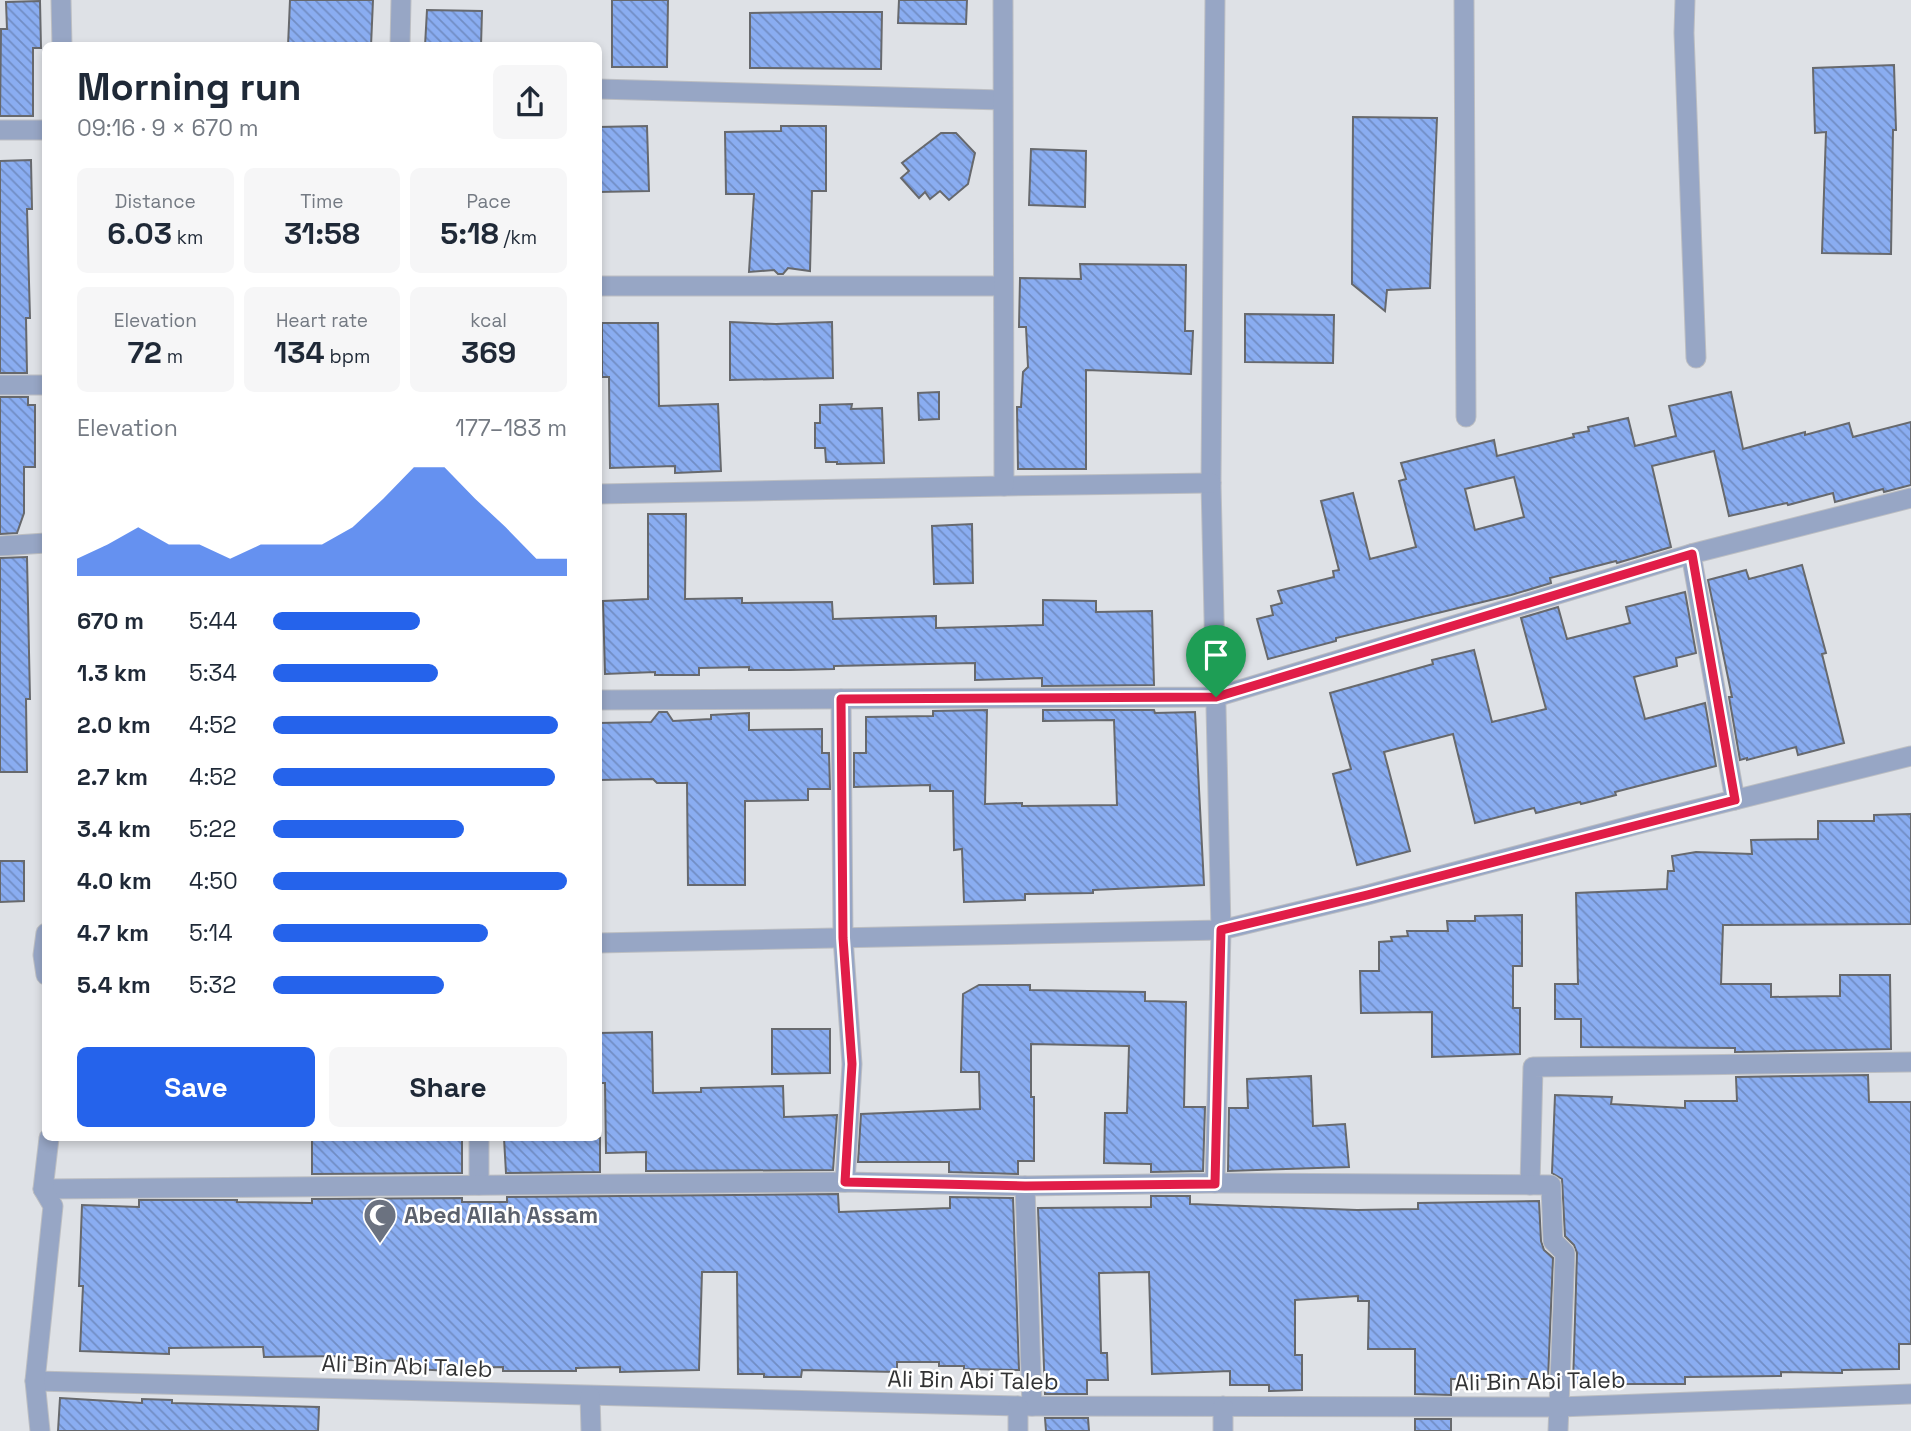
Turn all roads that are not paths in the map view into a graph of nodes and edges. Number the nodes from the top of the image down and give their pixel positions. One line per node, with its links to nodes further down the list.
1 (61, 0): 7 (street)
2 (401, 0): 8 (street)
3 (1003, 0): 10 (street)
4 (1215, 0): 19 (street)
5 (1464, 0): 18 (street)
6 (1685, 0): 15 (street)
7 (62, 42)
8 (400, 42)
9 (602, 89): 10 (street)
10 (1002, 100): 14 (street)
11 (0, 130): 12 (street)
12 (42, 130)
13 (602, 286): 14 (street)
14 (1003, 286): 20 (street)
15 (1696, 358)
16 (0, 385): 17 (street)
17 (42, 385)
18 (1466, 417)
19 (1211, 484): 20 (street); 26 (street)
20 (1004, 486): 21 (street)
21 (602, 494)
22 (1911, 498): 25 (street)
23 (42, 543): 24 (street)
24 (0, 546)
25 (1692, 554): 26 (street); 30 (street)
26 (1216, 697): 27 (street); 31 (street)
27 (841, 699): 28 (street); 32 (street)
28 (602, 700)
29 (1911, 756): 30 (street)
30 (1735, 800): 31 (street)
31 (1221, 930): 32 (street); 38 (street)
32 (843, 938): 33 (street); 37 (street)
33 (602, 943)
34 (1911, 1062): 40 (street)
35 (49, 1141): 42 (street)
36 (479, 1141): 39 (street)
37 (845, 1182): 39 (street); 41 (street)
38 (1215, 1184): 40 (street); 41 (street)
39 (479, 1185): 42 (street)
40 (1530, 1185): 48 (street)
41 (1025, 1186): 46 (street)
42 (43, 1189): 43 (street)
43 (35, 1381): 45 (street, Ali Bin Abi Taleb); 49 (street)
44 (1911, 1394): 48 (street, Ali Bin Abi Taleb)
45 (590, 1396): 46 (street, Ali Bin Abi Taleb); 50 (street)
46 (1025, 1406): 47 (street, Ali Bin Abi Taleb); 51 (street)
47 (1223, 1406): 48 (street, Ali Bin Abi Taleb); 52 (street)
48 (1559, 1407): 53 (street)
49 (40, 1431)
50 (591, 1431)
51 (1018, 1431)
52 (1223, 1431)
53 (1559, 1431)

